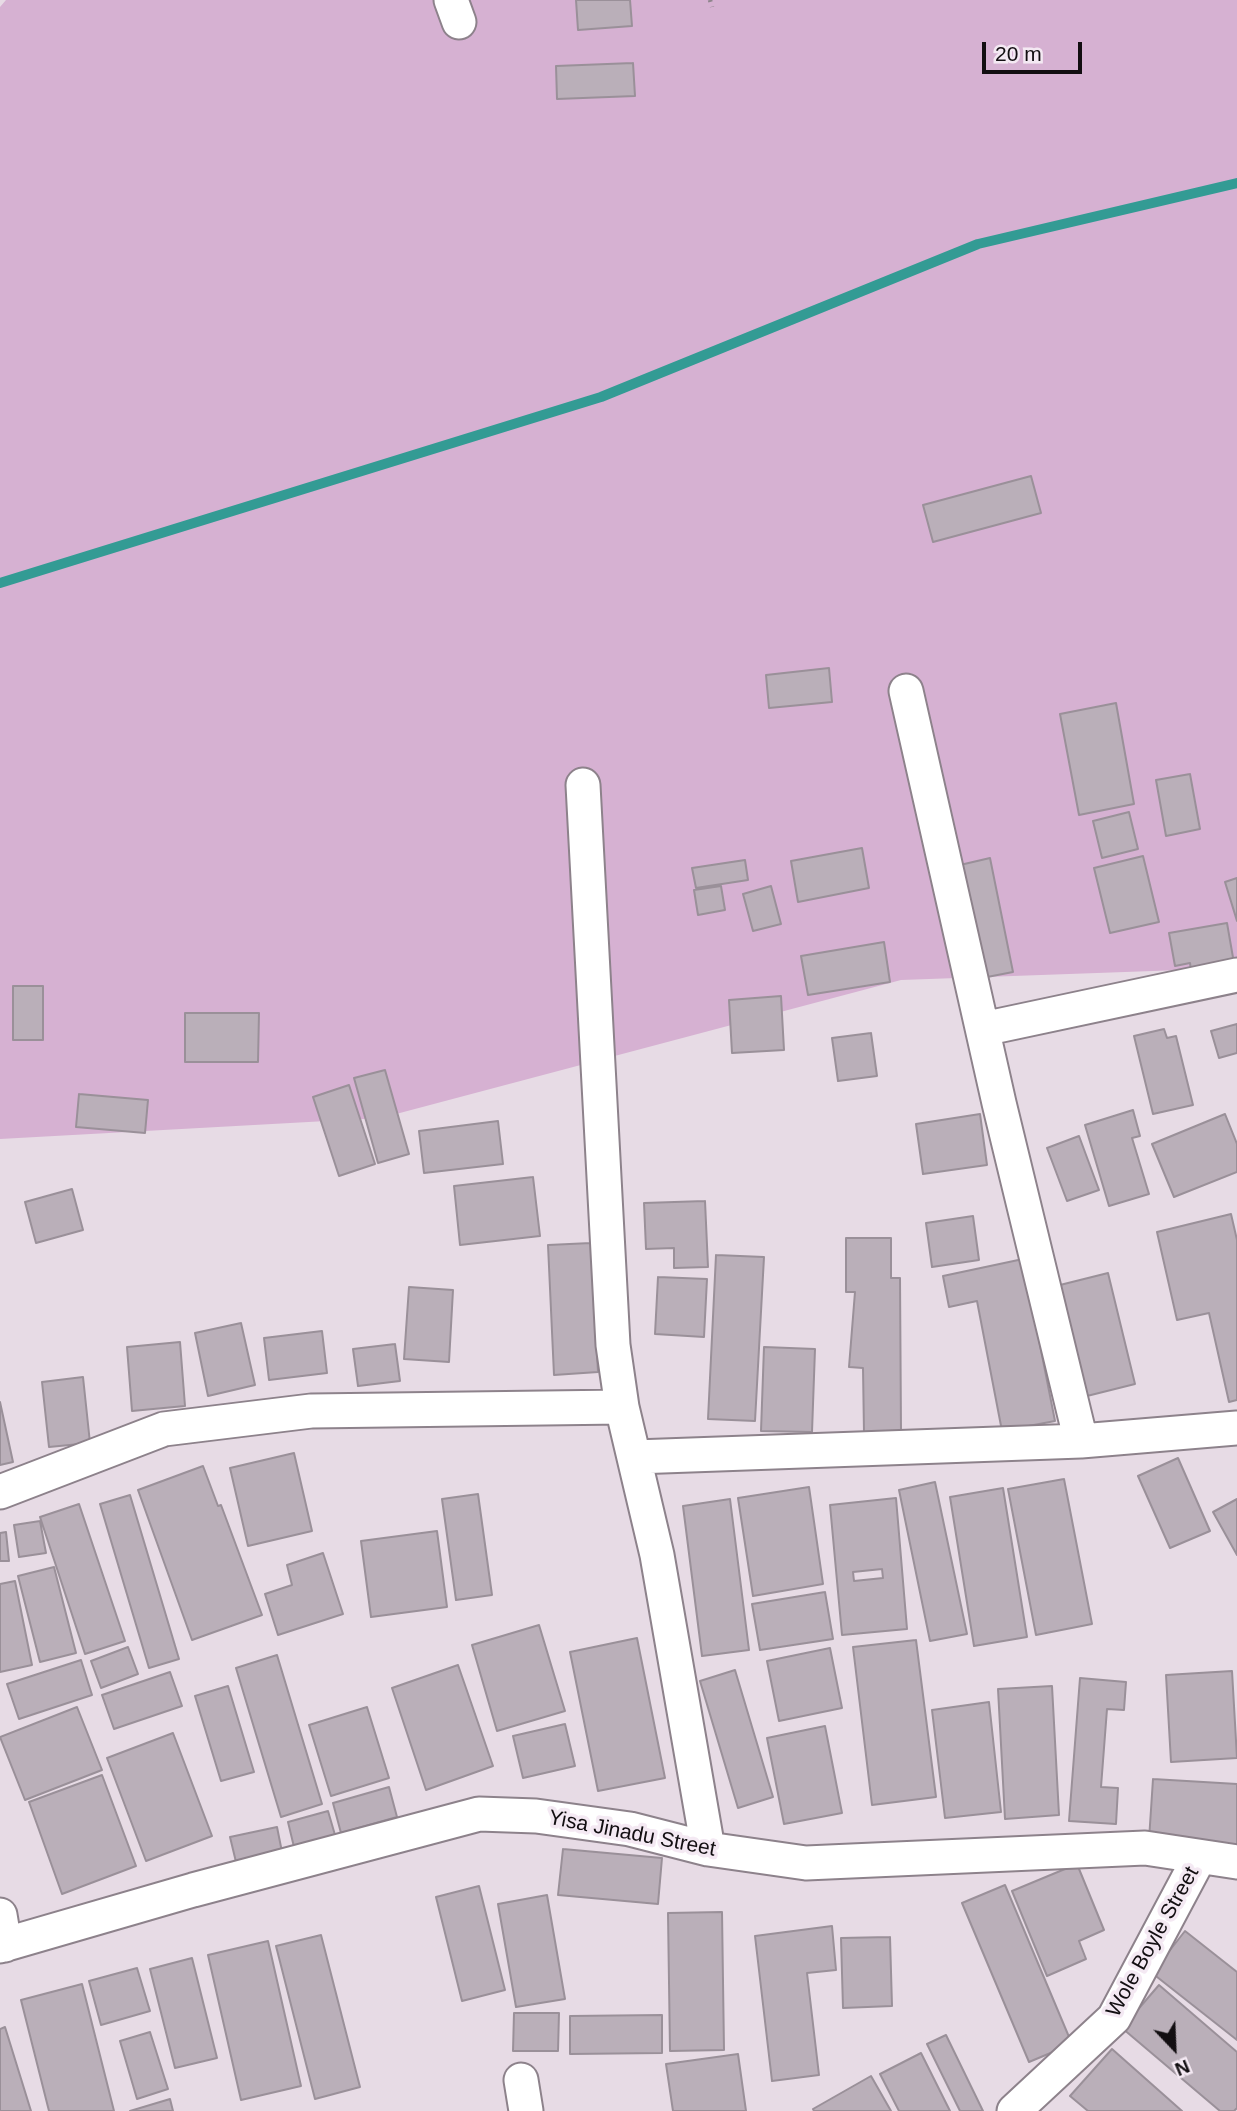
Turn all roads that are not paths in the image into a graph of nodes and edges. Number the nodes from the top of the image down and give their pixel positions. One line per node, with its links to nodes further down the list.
1 (906, 691): 4 (street)
2 (583, 785): 5 (street)
3 (1237, 975): 4 (street)
4 (982, 1029): 7 (street)
5 (622, 1408): 8 (street); 9 (street)
6 (1237, 1428): 7 (street)
7 (1081, 1441): 8 (street)
8 (635, 1457): 10 (street)
9 (0, 1492)
10 (708, 1849): 11 (street, Yisa Jinadu Street); 13 (street, Yisa Jinadu Street)
11 (1199, 1858): 12 (street, Yisa Jinadu Street); 14 (street, Wole Boyle Street)
12 (1237, 1862)
13 (2, 1936)
14 (1013, 2111)

